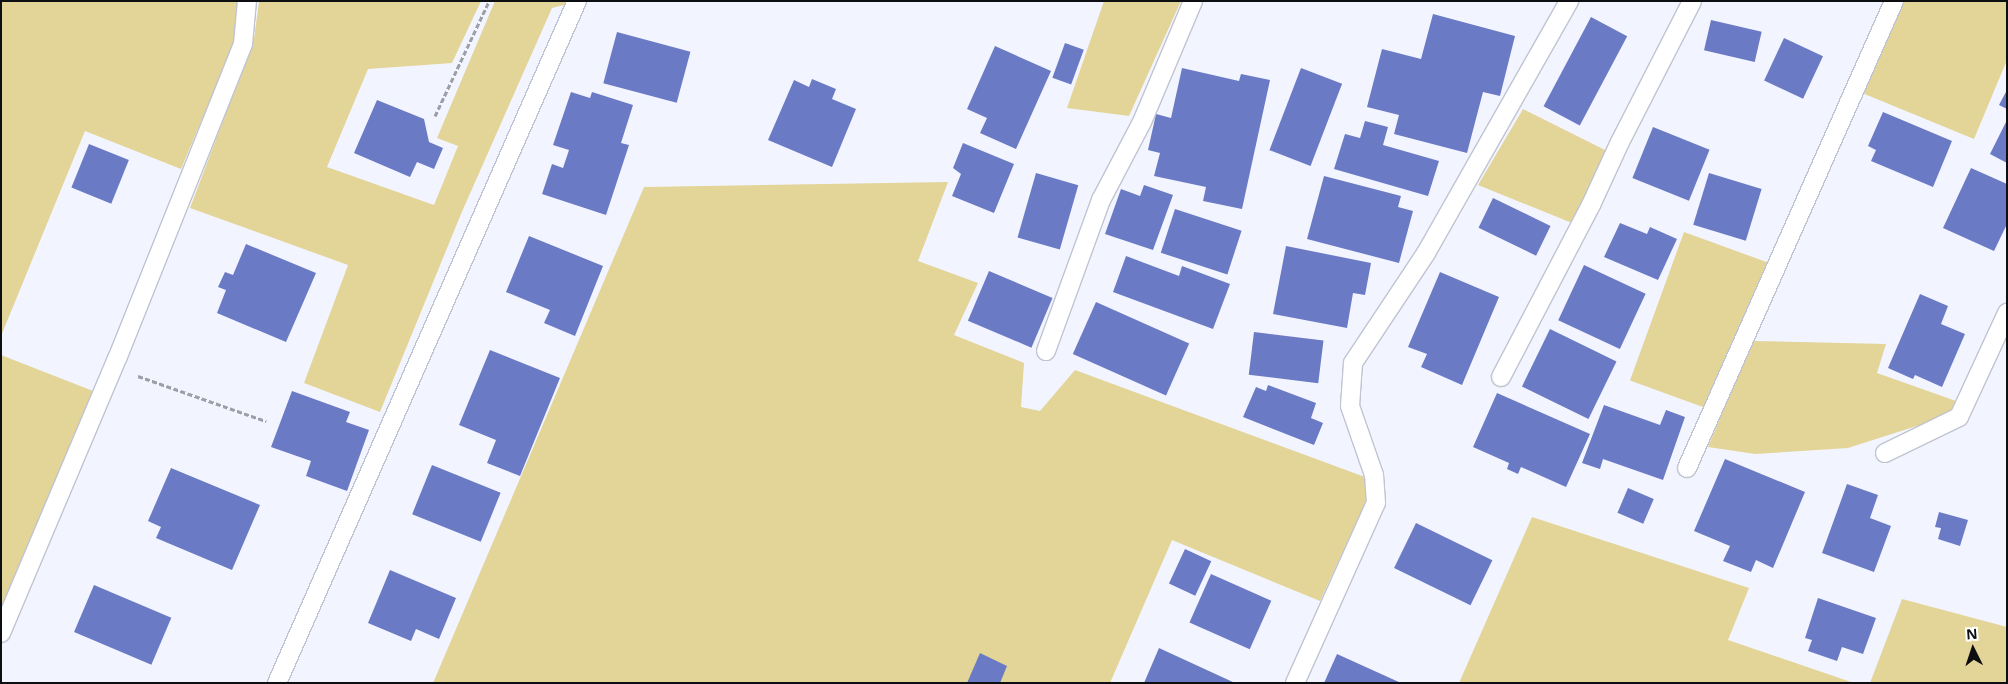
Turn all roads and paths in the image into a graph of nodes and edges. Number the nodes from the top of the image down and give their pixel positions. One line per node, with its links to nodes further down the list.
1 (247, 1): 11 (lane)
2 (489, 1): 8 (path)
3 (578, 1): 17 (lane)
4 (1193, 1): 10 (lane)
5 (1569, 1): 18 (lane)
6 (1692, 1): 12 (lane)
7 (1894, 1): 15 (lane)
8 (435, 116)
9 (2007, 313): 14 (lane)
10 (1046, 351)
11 (113, 367): 13 (path); 16 (lane)
12 (1501, 377)
13 (266, 421)
14 (1885, 453)
15 (1687, 468)
16 (1, 633)
17 (277, 683)
18 (1295, 683)

